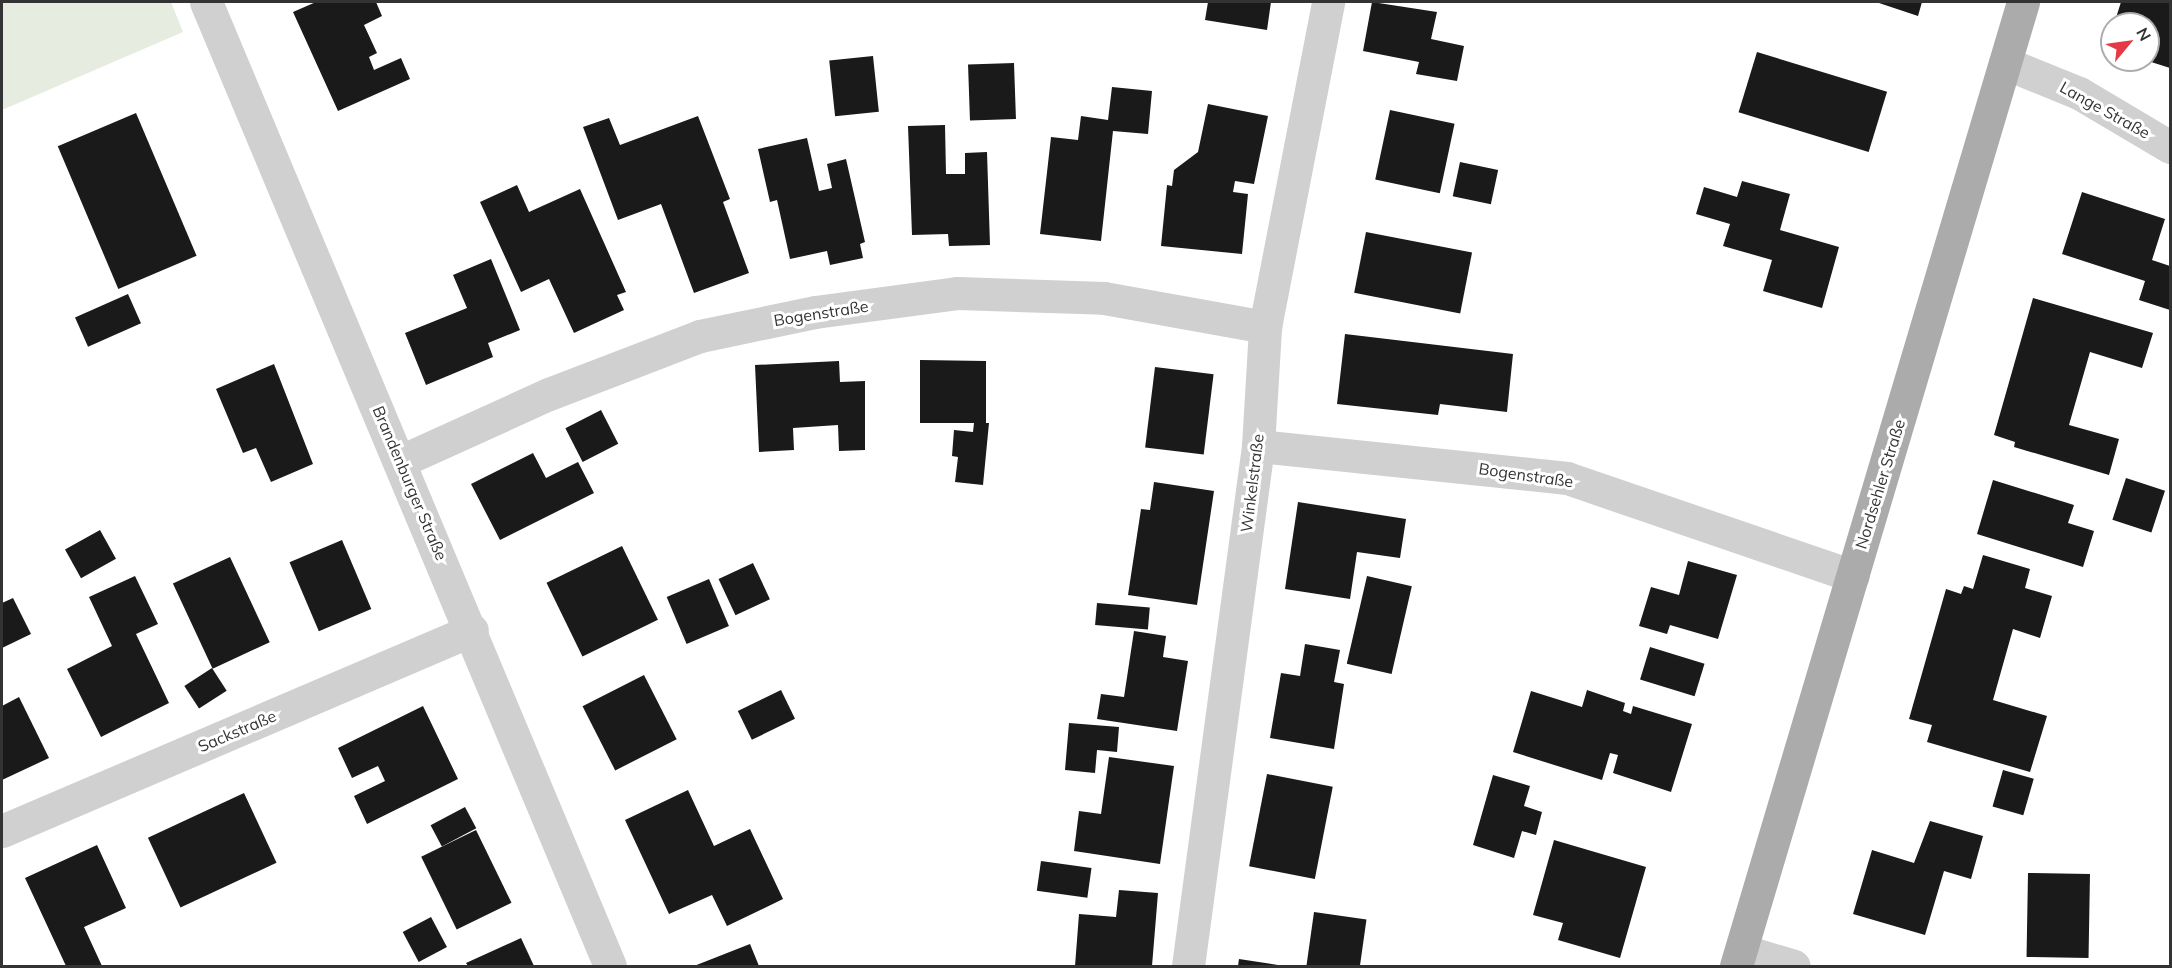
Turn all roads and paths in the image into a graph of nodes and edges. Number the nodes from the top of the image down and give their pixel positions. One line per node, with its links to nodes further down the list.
1 (206, 2): 8 (street, Brandenburger Straße)
2 (1328, 2): 6 (street, Winkelstraße)
3 (2023, 2): 4 (main road, Nordsehler Straße)
4 (2005, 63): 5 (street, Lange Straße); 9 (main road, Nordsehler Straße)
5 (2170, 147)
6 (1265, 327): 7 (street, Winkelstraße); 8 (street, Bogenstraße)
7 (1258, 446): 9 (street, Bogenstraße); 14 (street, Winkelstraße)
8 (401, 461): 10 (street, Brandenburger Straße)
9 (1853, 576): 12 (main road, Nordsehler Straße)
10 (472, 630): 11 (street, Sackstraße); 13 (street, Brandenburger Straße)
11 (2, 831)
12 (1739, 958): 15 (street)
13 (610, 966)
14 (1188, 966)
15 (1794, 966)

